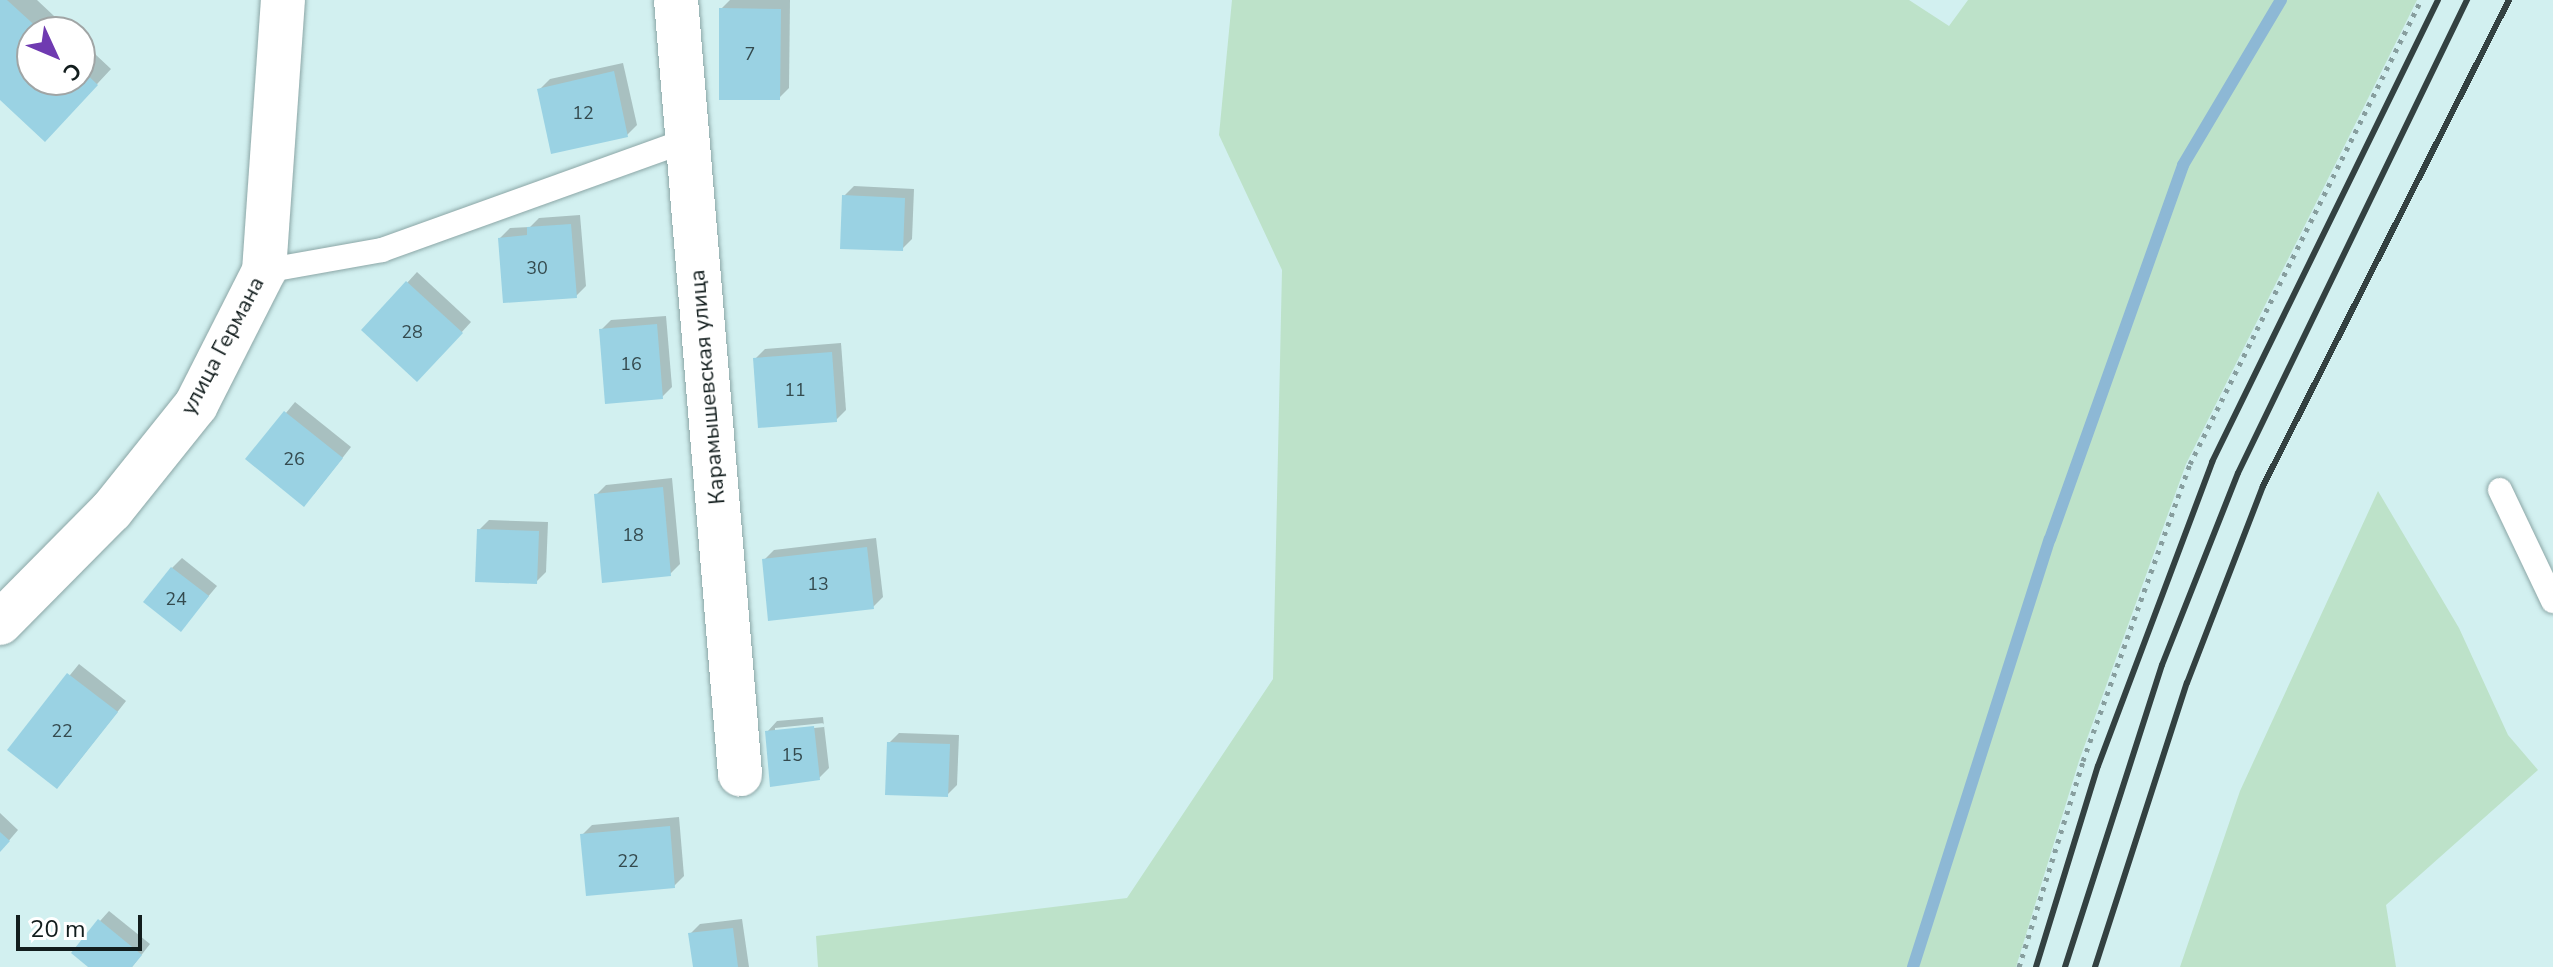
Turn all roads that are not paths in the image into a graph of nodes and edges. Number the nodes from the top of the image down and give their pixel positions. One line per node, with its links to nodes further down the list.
1 (283, 0): 4 (street, улица Германа)
2 (676, 0): 3 (street, Карамышевская улица)
3 (687, 140): 4 (lane); 8 (street, Карамышевская улица)
4 (264, 271): 7 (street, улица Германа)
5 (2500, 490): 6 (lane)
6 (2553, 601)
7 (0, 623)
8 (740, 774)

